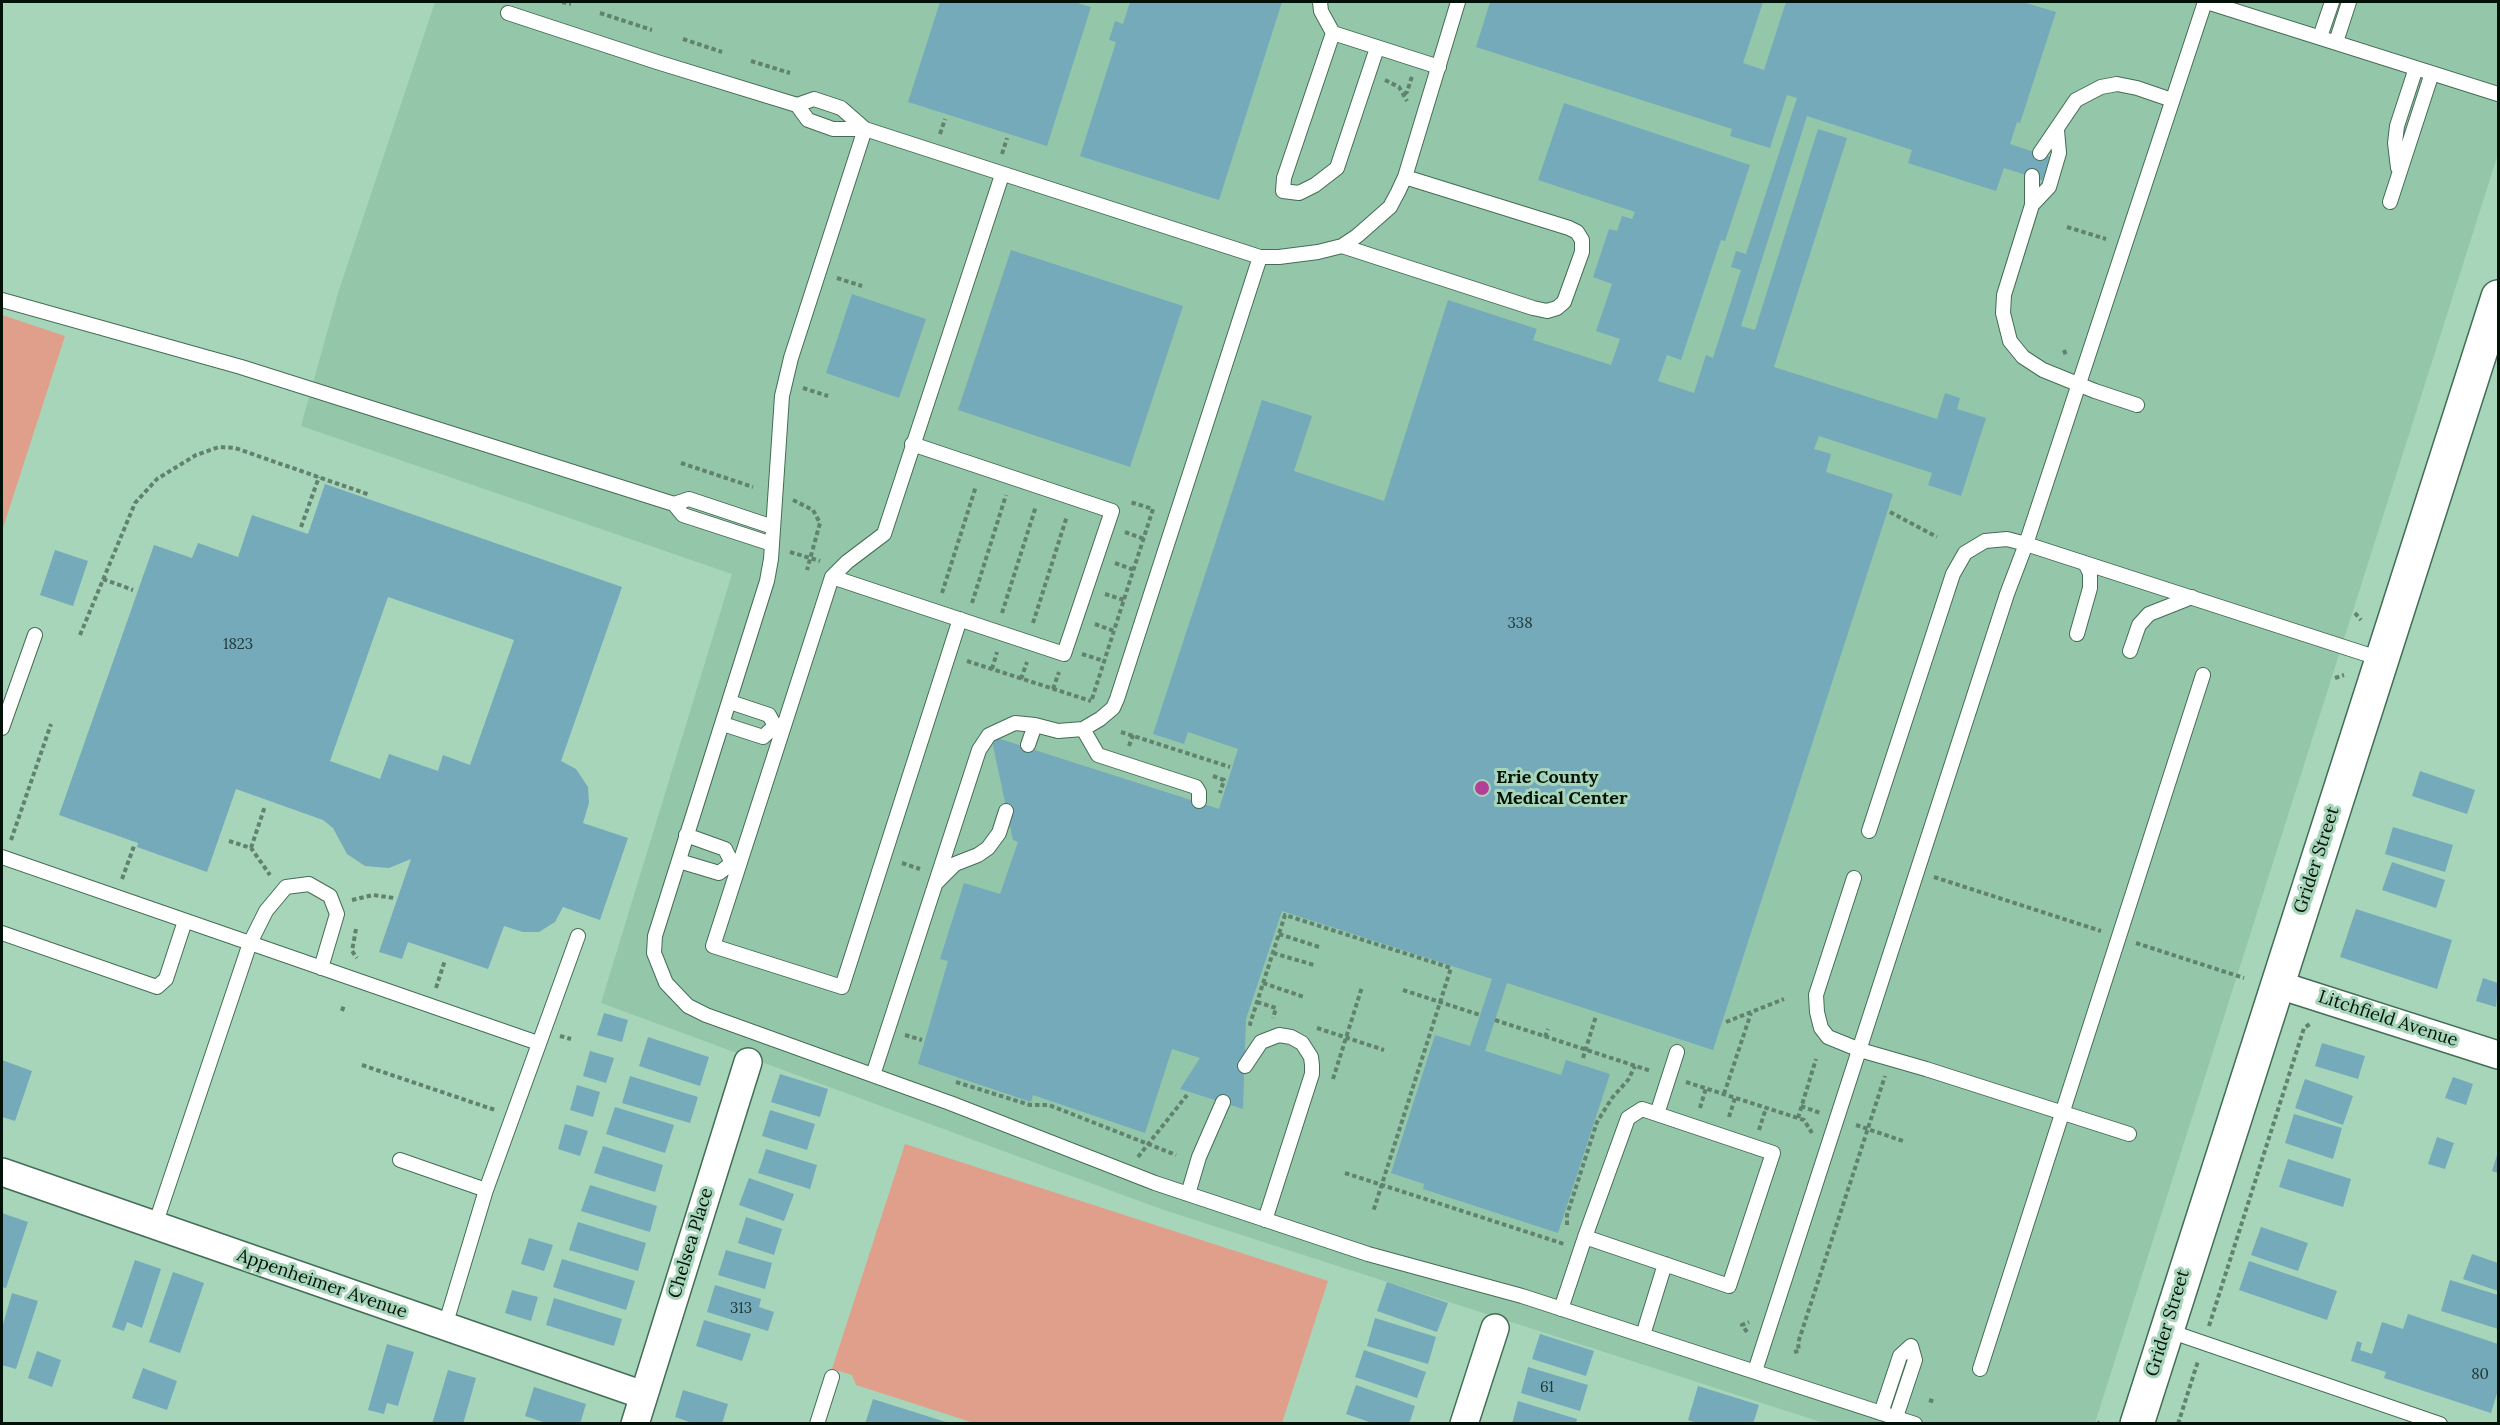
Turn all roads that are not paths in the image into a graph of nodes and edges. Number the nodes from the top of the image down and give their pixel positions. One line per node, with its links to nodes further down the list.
1 (1320, 2): 7 (lane)
2 (1458, 2): 11 (lane)
3 (2206, 2): 8 (lane); 15 (lane)
4 (2332, 2): 8 (lane)
5 (2349, 2): 9 (lane)
6 (508, 13): 16 (lane)
7 (1333, 33): 10 (lane); 10 (lane)
8 (2320, 37): 9 (lane)
9 (2336, 42): 12 (lane)
10 (1377, 48): 11 (lane)
11 (1438, 67): 23 (lane)
12 (2416, 68): 13 (lane); 21 (lane)
13 (2432, 74): 14 (lane); 21 (lane)
14 (2499, 94)
15 (2172, 100): 18 (lane); 30 (lane)
16 (797, 105): 17 (lane); 17 (lane)
17 (865, 129): 20 (lane); 34 (lane)
18 (2057, 130): 19 (lane); 25 (lane)
19 (2040, 153)
20 (1002, 175): 27 (lane); 32 (lane)
21 (2398, 175): 24 (lane)
22 (2032, 176): 25 (lane)
23 (1405, 177): 26 (lane); 26 (lane)
24 (2390, 202)
25 (2032, 205): 30 (lane)
26 (1342, 246): 27 (lane)
27 (1260, 257): 51 (lane)
28 (2499, 297): 44 (street, Grider Street)
29 (2, 300): 33 (lane)
30 (2079, 383): 31 (lane); 36 (lane)
31 (2137, 405)
32 (912, 444): 38 (lane); 40 (lane)
33 (674, 504): 34 (lane); 35 (lane)
34 (773, 526): 35 (lane)
35 (772, 544): 46 (lane)
36 (2026, 544): 37 (lane); 55 (lane); 69 (lane)
37 (2085, 563): 39 (lane); 41 (lane)
38 (832, 577): 40 (lane); 50 (lane)
39 (2192, 597): 43 (lane); 44 (lane)
40 (960, 619): 59 (lane)
41 (2076, 634)
42 (36, 635): 49 (lane)
43 (2130, 651)
44 (2381, 659): 67 (street, Grider Street)
45 (2204, 675): 76 (lane)
46 (730, 702): 47 (lane); 50 (lane)
47 (723, 724): 50 (lane); 56 (lane)
48 (1035, 725): 51 (lane); 52 (lane); 61 (lane)
49 (2, 728)
50 (779, 728): 59 (lane)
51 (1083, 729): 53 (lane)
52 (1028, 745)
53 (1199, 801)
54 (1006, 811): 61 (lane)
55 (1869, 831)
56 (686, 835): 58 (lane); 59 (lane)
57 (2, 857): 62 (lane)
58 (679, 861): 59 (lane); 74 (lane)
59 (736, 864)
60 (1854, 878): 69 (lane)
61 (935, 884): 74 (lane)
62 (185, 921): 63 (lane); 65 (lane)
63 (2, 933)
64 (578, 936): 68 (lane)
65 (250, 944): 66 (lane); 66 (lane); 84 (lane)
66 (321, 968): 68 (lane)
67 (2277, 984): 71 (street, Litchfield Avenue); 90 (street, Grider Street)
68 (538, 1043): 81 (lane)
69 (1860, 1050): 76 (lane); 93 (lane)
70 (1677, 1052): 77 (lane)
71 (2499, 1055)
72 (748, 1062): 95 (street, Chelsea Place)
73 (1245, 1066): 83 (lane)
74 (873, 1075): 82 (lane)
75 (1223, 1102): 82 (lane)
76 (2062, 1113): 78 (lane); 92 (lane)
77 (1657, 1114): 85 (lane); 86 (lane)
78 (2129, 1134)
79 (400, 1160): 81 (lane)
80 (2, 1172): 84 (street, Appenheimer Avenue)
81 (486, 1190): 88 (lane)
82 (1188, 1194): 83 (lane)
83 (1265, 1220): 87 (lane)
84 (155, 1225): 88 (street, Appenheimer Avenue)
85 (1585, 1238): 86 (lane); 87 (lane)
86 (1665, 1264): 91 (lane)
87 (1561, 1309): 91 (lane)
88 (445, 1326): 95 (street, Appenheimer Avenue)
89 (1495, 1328): 100 (street)
90 (2166, 1330): 102 (street, Grider Street); 103 (lane)
91 (1643, 1335): 93 (lane)
92 (1980, 1369)
93 (1755, 1371): 96 (lane)
94 (831, 1377): 99 (lane)
95 (643, 1395): 98 (street, Chelsea Place)
96 (1881, 1413): 97 (lane); 97 (lane)
97 (1896, 1418): 101 (lane)
98 (635, 1424)
99 (817, 1424)
100 (1464, 1424)
101 (1915, 1424)
102 (2137, 1424)
103 (2440, 1424)

